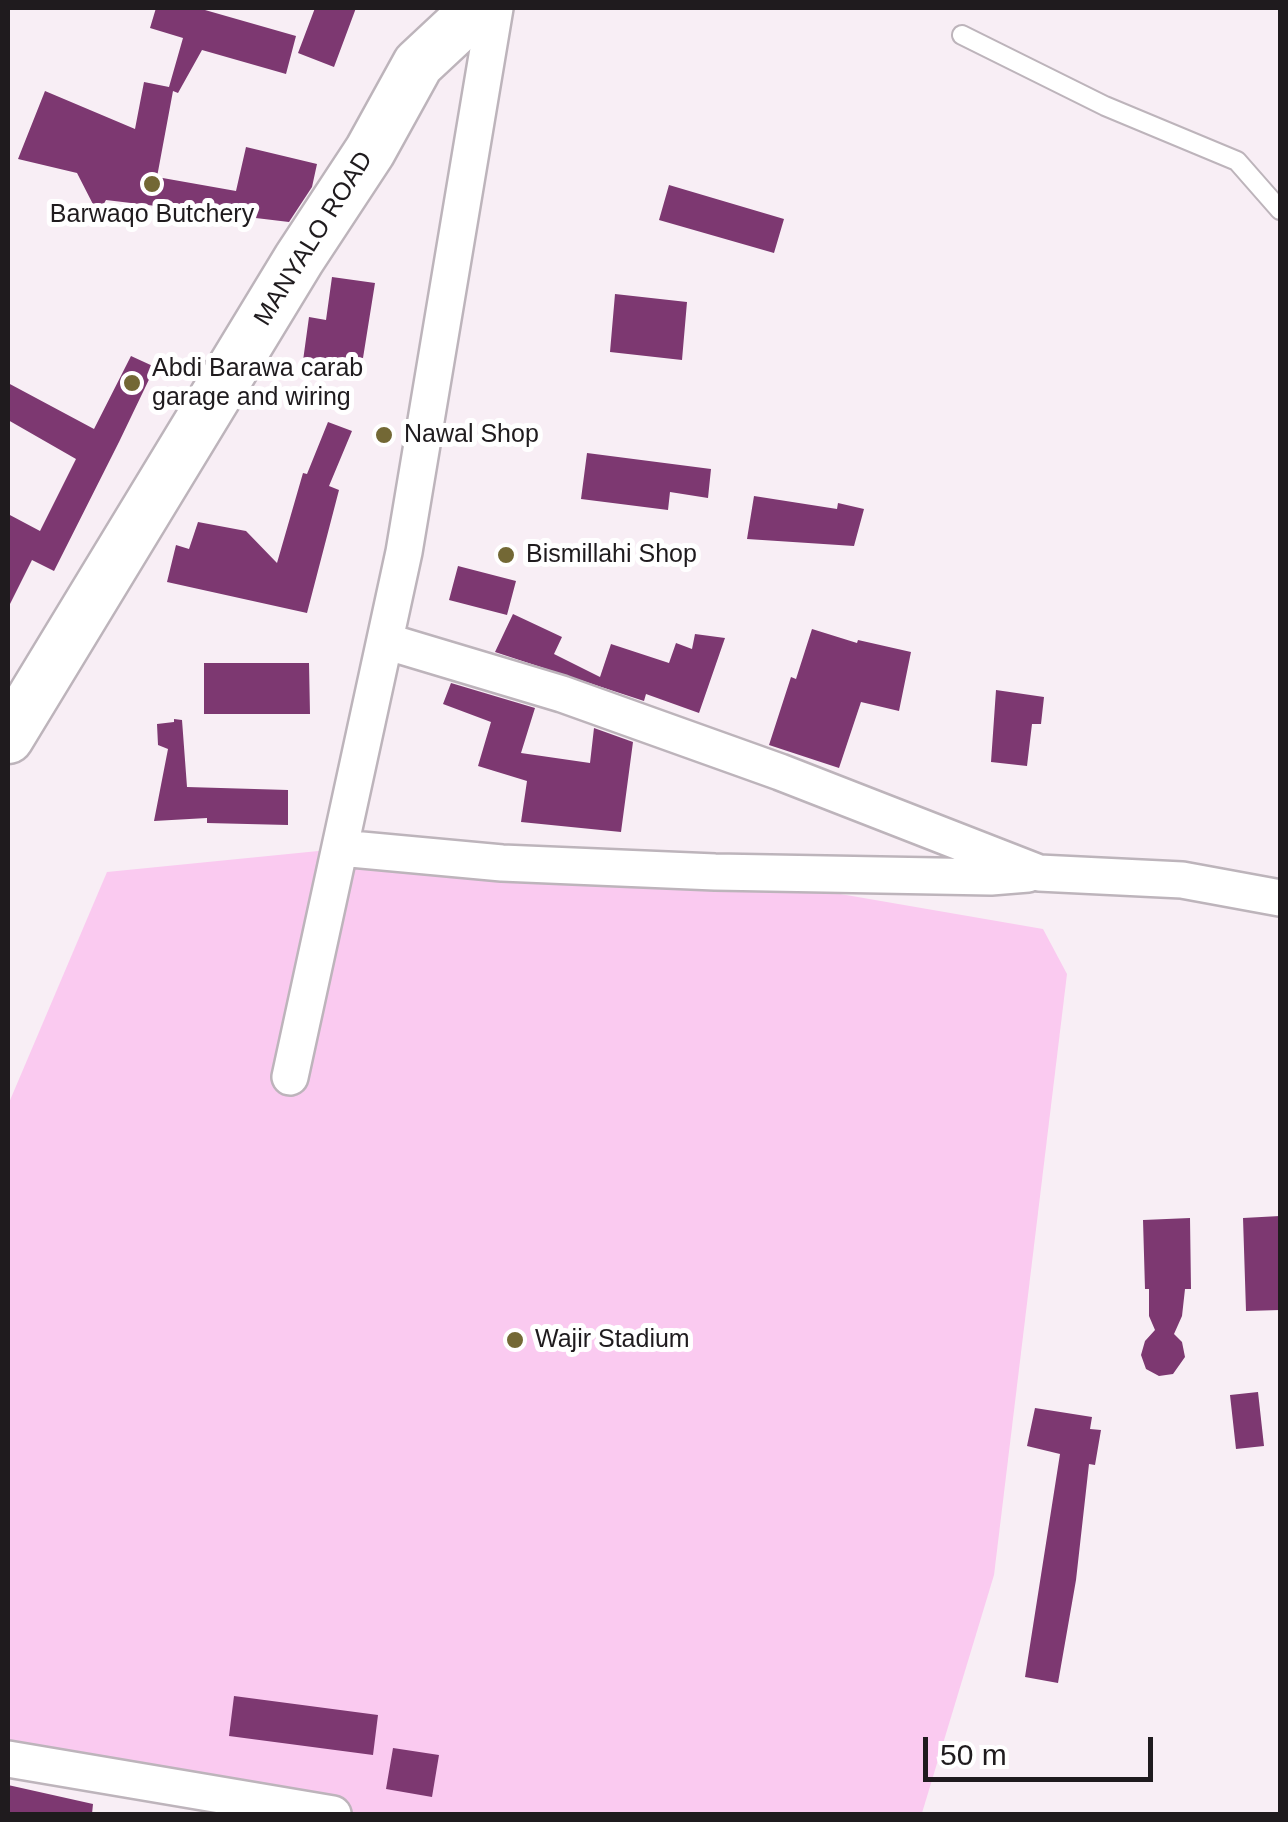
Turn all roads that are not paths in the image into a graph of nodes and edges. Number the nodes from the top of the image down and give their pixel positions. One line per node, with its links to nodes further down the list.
1 (478, 8): 6 (street, MANYALO ROAD)
2 (495, 8): 5 (street)
3 (962, 35): 4 (lane)
4 (1280, 210)
5 (385, 641): 7 (street); 8 (street)
6 (8, 738)
7 (340, 848): 8 (street); 10 (street)
8 (1039, 873): 9 (street)
9 (1280, 898)
10 (290, 1077)
11 (8, 1760): 12 (street)
12 (333, 1814)

